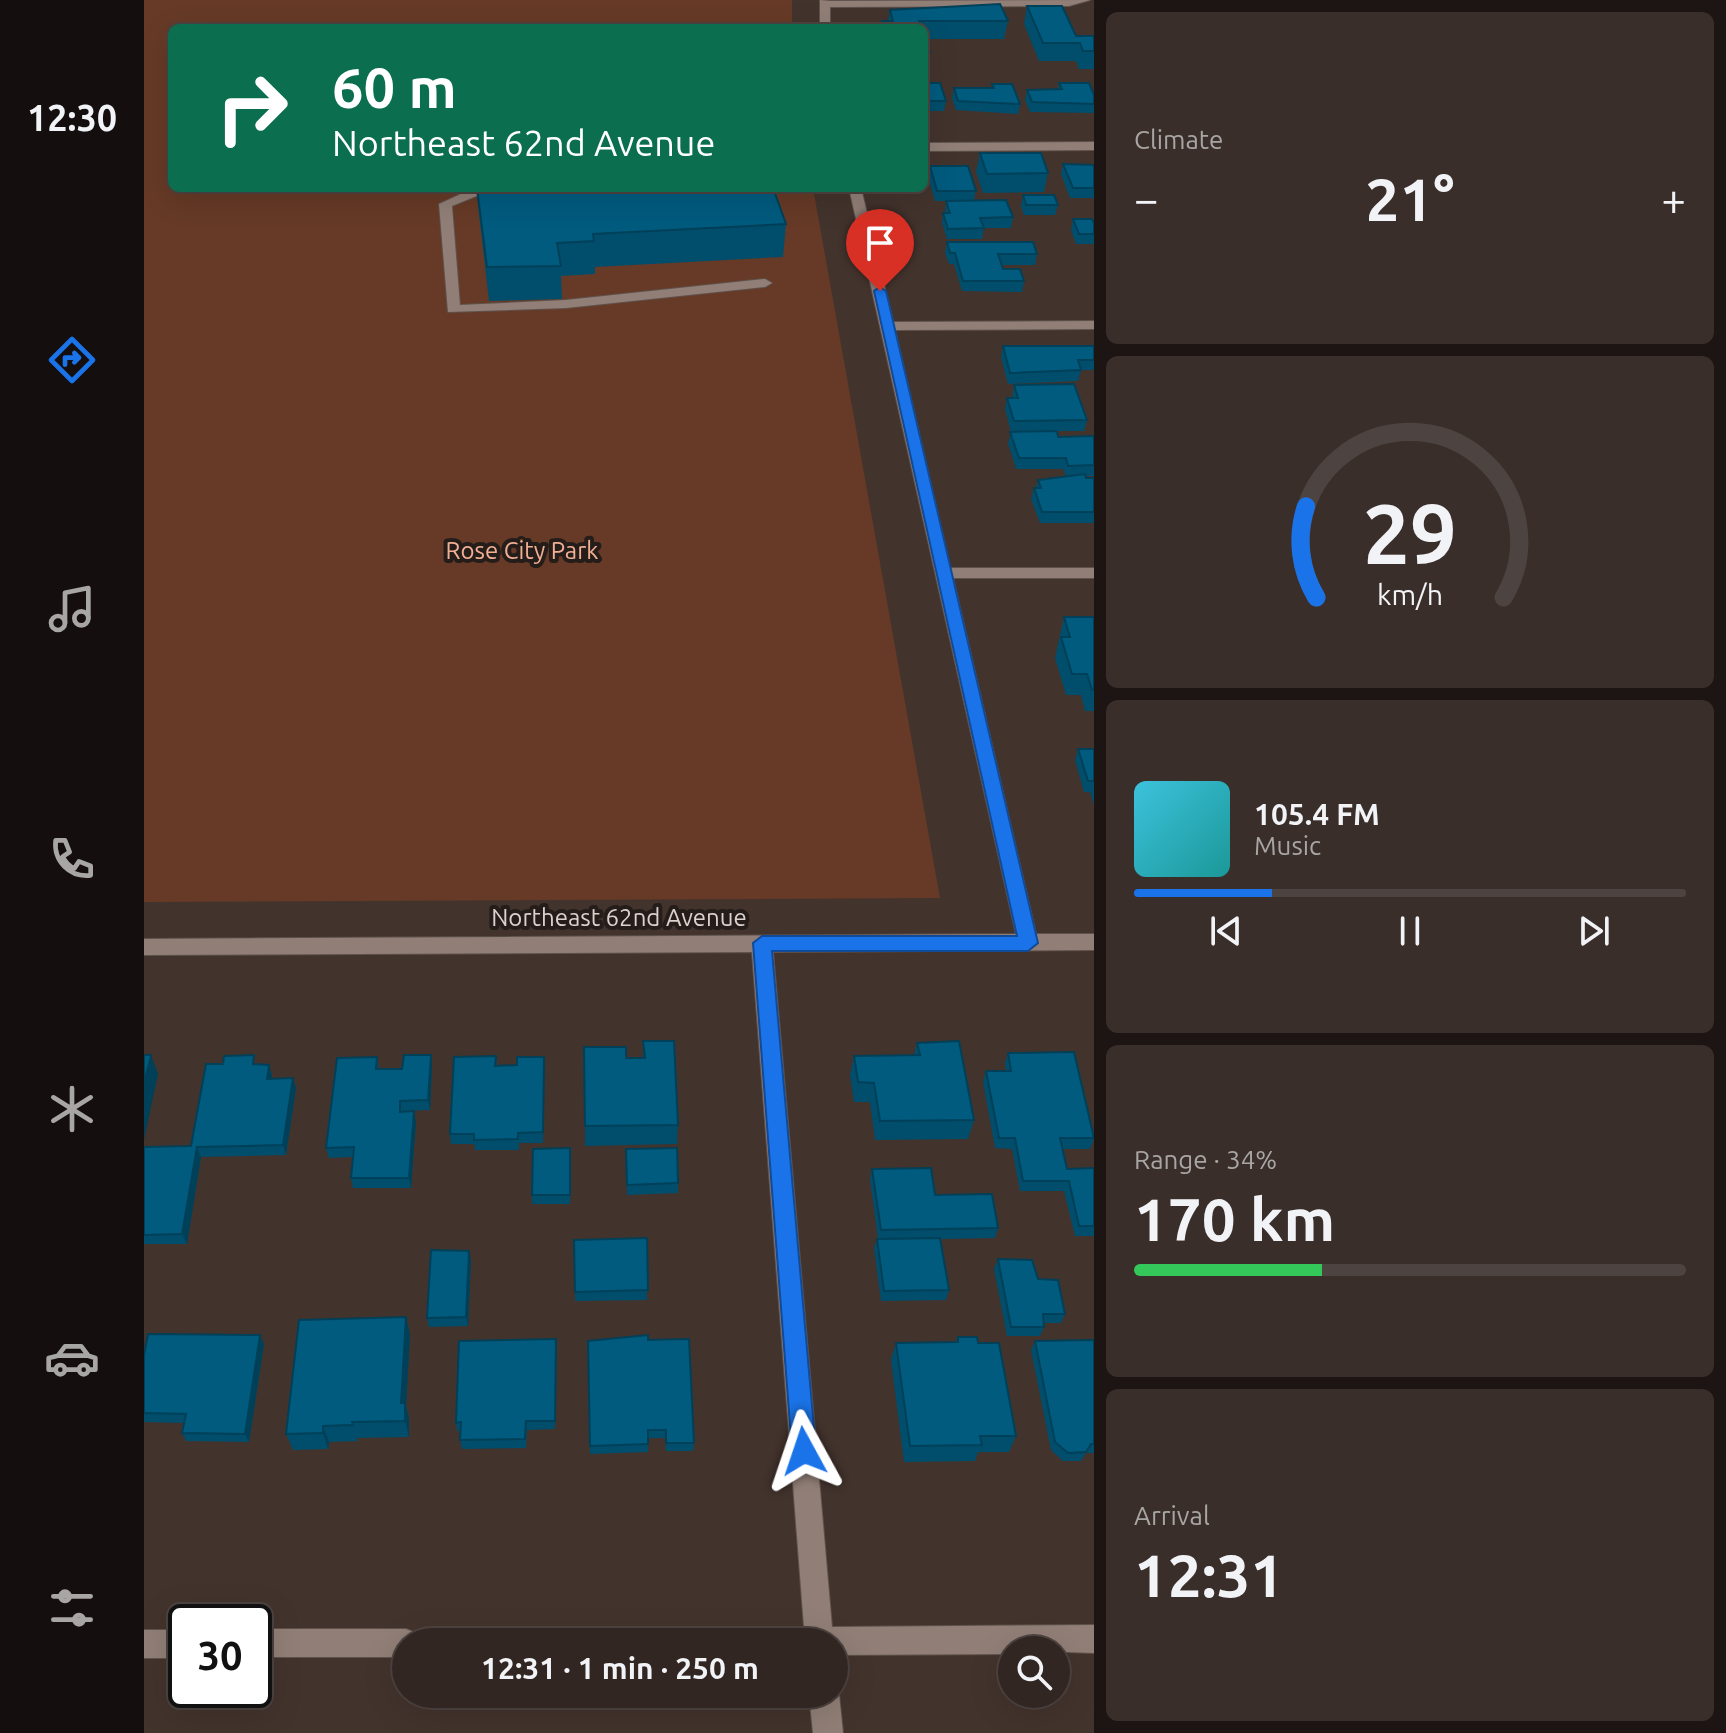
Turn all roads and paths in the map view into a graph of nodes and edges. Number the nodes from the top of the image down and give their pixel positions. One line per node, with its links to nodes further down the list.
1 (1085, 0): 2 (street)
2 (825, 2): 3 (street)
3 (825, 24)
4 (1094, 146): 5 (street)
5 (928, 147)
6 (475, 192): 8 (street)
7 (856, 192): 10 (street)
8 (765, 283)
9 (1094, 325): 10 (street)
10 (888, 326): 11 (street)
11 (945, 573): 12 (street); 15 (street)
12 (1094, 573)
13 (1094, 942): 15 (street, Northeast 62nd Avenue)
14 (762, 943): 15 (street, Northeast 62nd Avenue); 16 (street, Northeast 62nd Avenue); 17 (street)
15 (1028, 943)
16 (144, 947)
17 (818, 1628)
18 (1094, 1639): 19 (street)
19 (848, 1642)
20 (272, 1643): 21 (street)
21 (392, 1643)
22 (144, 1644): 23 (street)
23 (168, 1644)
24 (825, 1708): 25 (street)
25 (828, 1733)

